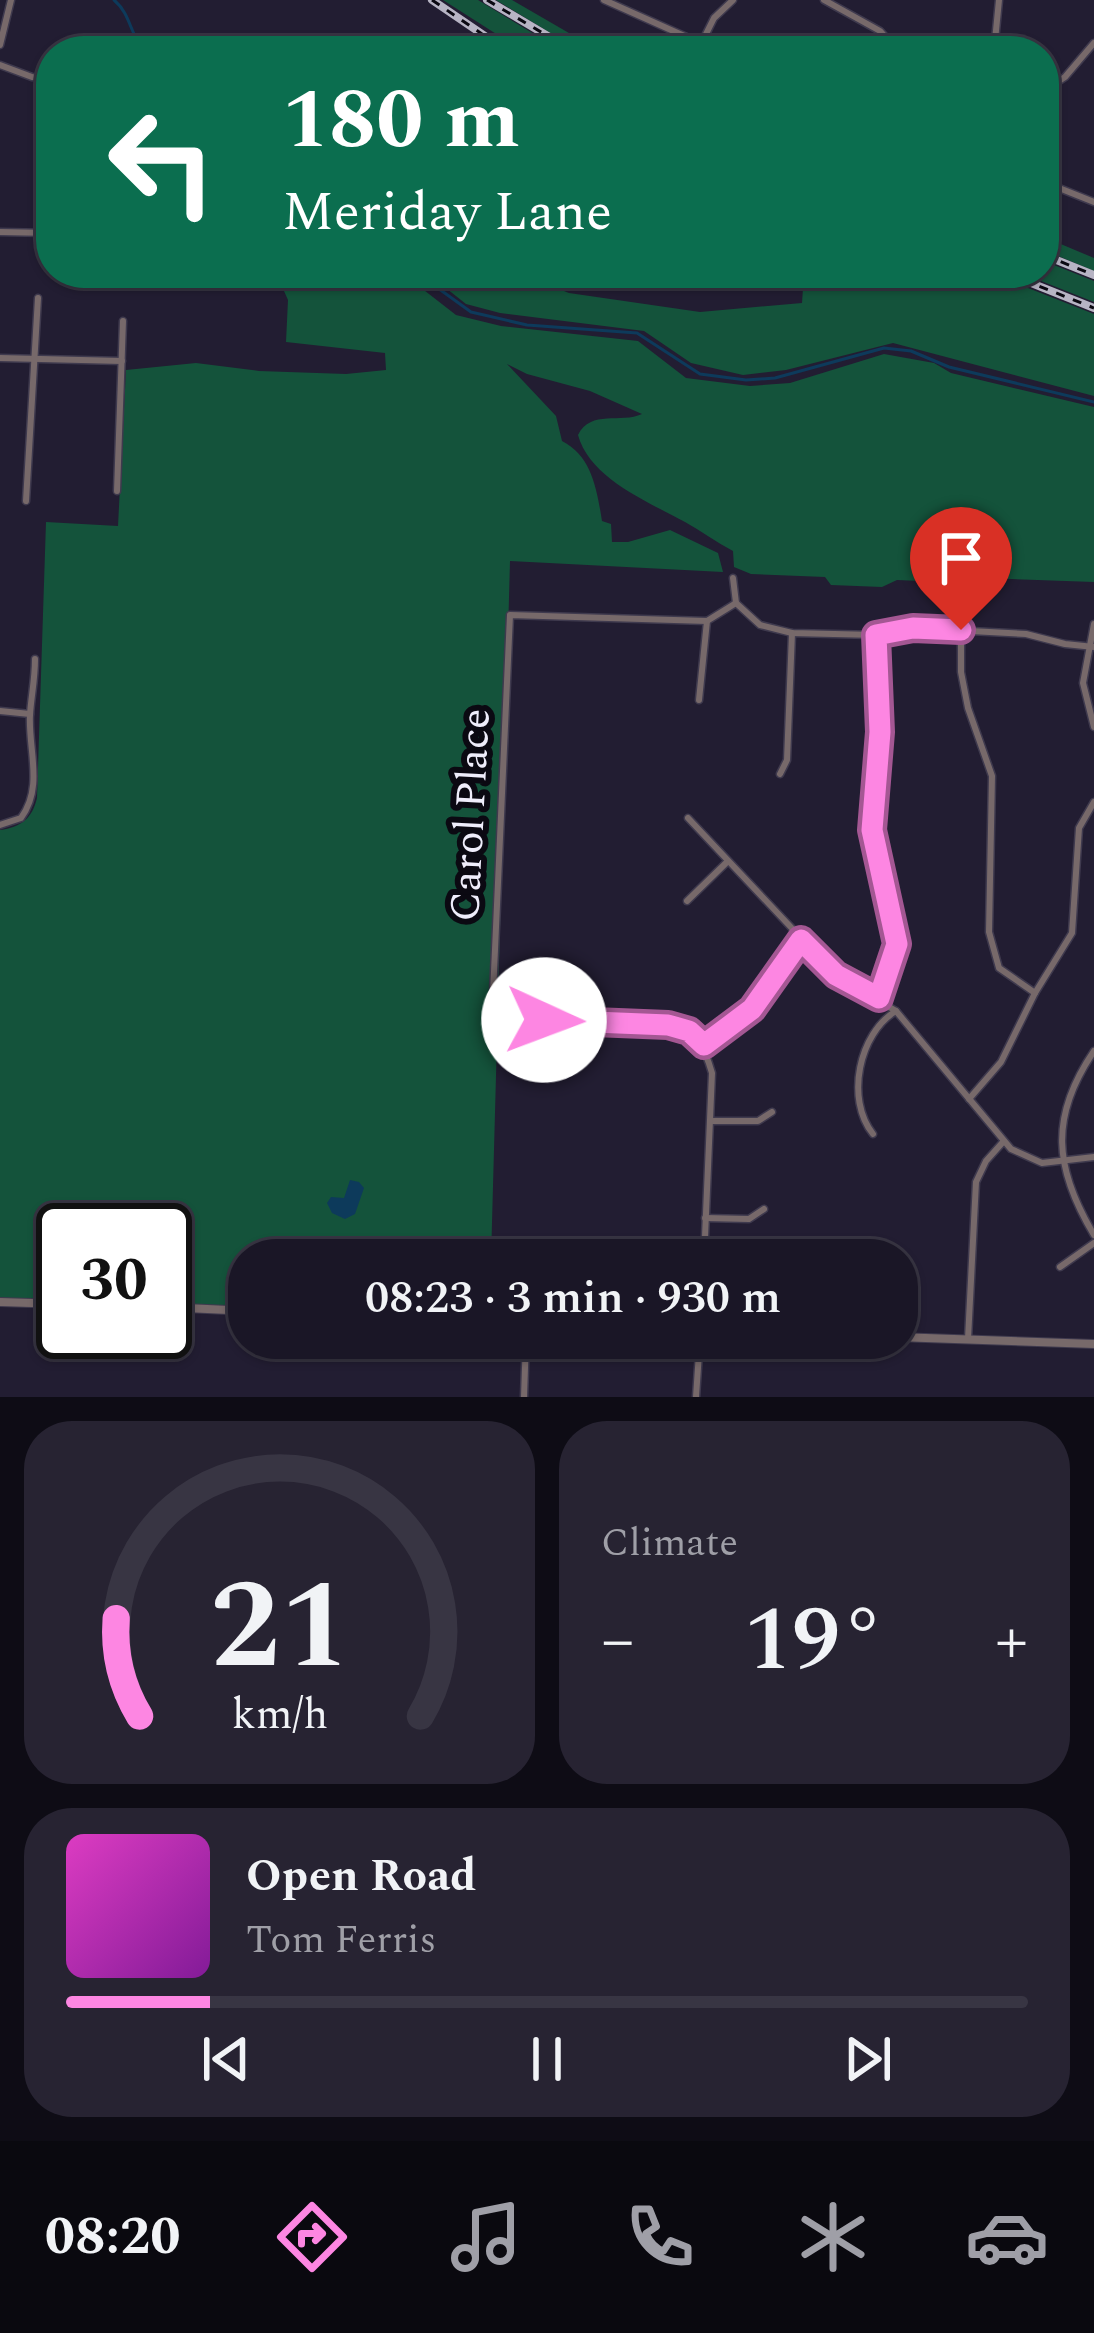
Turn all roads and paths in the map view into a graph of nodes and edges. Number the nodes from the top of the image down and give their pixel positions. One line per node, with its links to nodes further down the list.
1 (11, 0): 12 (street)
2 (604, 0): 7 (street)
3 (733, 0): 8 (street)
4 (824, 0): 9 (street)
5 (986, 0): 6 (street)
6 (998, 3): 10 (street)
7 (683, 36)
8 (705, 36)
9 (884, 36)
10 (995, 36)
11 (1094, 43): 15 (street)
12 (0, 45)
13 (0, 65): 14 (street)
14 (36, 77)
15 (1059, 80)
16 (1059, 188): 17 (street)
17 (1094, 202)
18 (0, 232): 19 (street)
19 (36, 233)
20 (38, 298): 23 (street)
21 (123, 321): 24 (street)
22 (0, 358): 23 (street)
23 (34, 358): 24 (street); 26 (street)
24 (122, 361): 25 (street)
25 (117, 491)
26 (26, 501)
27 (734, 578): 28 (street)
28 (736, 603): 29 (street); 32 (street)
29 (707, 621): 36 (street); 51 (street, Carol Place)
30 (1094, 623): 34 (street)
31 (961, 630): 33 (street); 34 (street); 48 (street)
32 (792, 633): 33 (street); 40 (street)
33 (876, 635): 49 (street)
34 (1091, 647): 39 (street)
35 (35, 659): 38 (street)
36 (699, 700)
37 (0, 711): 38 (street)
38 (30, 714): 43 (street)
39 (1094, 727)
40 (780, 775)
41 (1094, 802): 48 (street)
42 (688, 818): 44 (street)
43 (0, 825)
44 (727, 862): 45 (street); 46 (street)
45 (687, 901)
46 (801, 940): 49 (street); 52 (street)
47 (591, 985): 51 (street)
48 (1035, 993): 54 (street)
49 (879, 998): 50 (street)
50 (896, 1011): 54 (street); 57 (street)
51 (591, 1021): 52 (street)
52 (704, 1045): 56 (street)
53 (1094, 1051): 60 (street)
54 (969, 1099): 58 (street)
55 (772, 1112): 56 (street)
56 (711, 1121): 62 (street)
57 (873, 1134)
58 (1003, 1142): 60 (street); 71 (street)
59 (1094, 1157): 60 (street)
60 (1062, 1162): 64 (street)
61 (764, 1209): 62 (street)
62 (705, 1218): 63 (street)
63 (704, 1239)
64 (1094, 1239): 65 (street)
65 (1060, 1267)
66 (0, 1302): 67 (street)
67 (36, 1303)
68 (192, 1308): 69 (street)
69 (228, 1310)
70 (918, 1338): 71 (street)
71 (968, 1339): 72 (street)
72 (1094, 1344)
73 (525, 1359): 75 (street)
74 (699, 1359): 76 (street)
75 (524, 1397)
76 (696, 1397)

